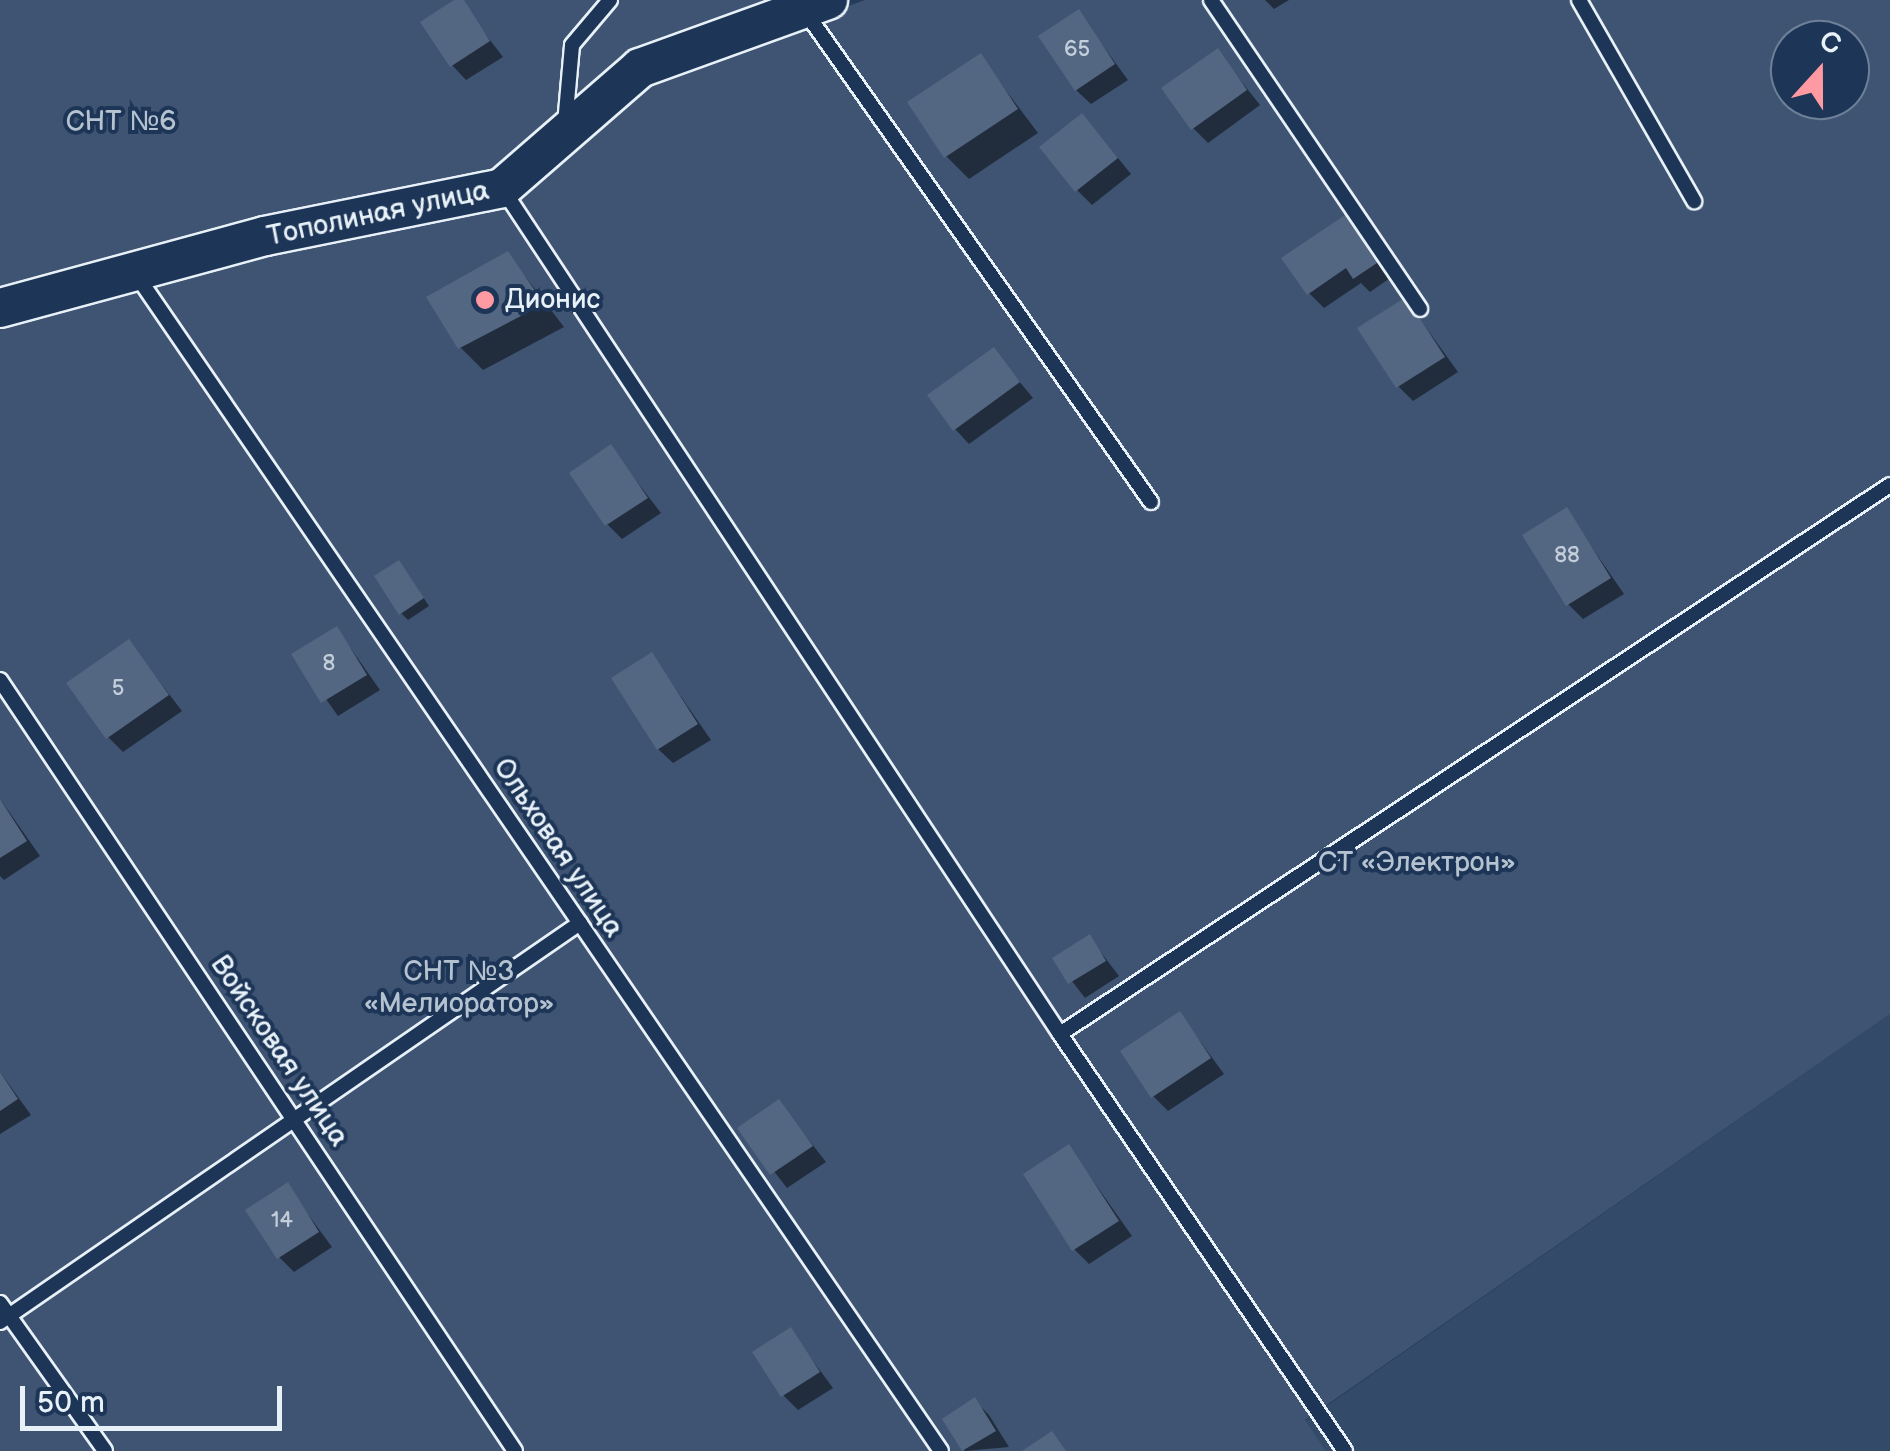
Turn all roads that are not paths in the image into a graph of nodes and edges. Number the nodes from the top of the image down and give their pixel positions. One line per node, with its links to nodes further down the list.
1 (610, 0): 5 (lane)
2 (1211, 0): 10 (lane)
3 (1579, 0): 7 (lane)
4 (816, 4): 5 (street, Тополиная улица); 12 (lane)
5 (564, 130): 6 (street, Тополиная улица)
6 (502, 188): 8 (street, Тополиная улица); 15 (lane)
7 (1694, 201)
8 (134, 272): 9 (street, Тополиная улица); 14 (lane, Ольховая улица)
9 (0, 308)
10 (1420, 309)
11 (1890, 485): 15 (lane)
12 (1151, 502)
13 (0, 680): 16 (lane, Войсковая улица)
14 (580, 923): 16 (lane); 20 (lane, Ольховая улица)
15 (1060, 1034): 21 (lane)
16 (294, 1117): 17 (lane); 19 (lane, Войсковая улица)
17 (3, 1314): 18 (lane)
18 (105, 1451)
19 (516, 1451)
20 (941, 1451)
21 (1346, 1451)

